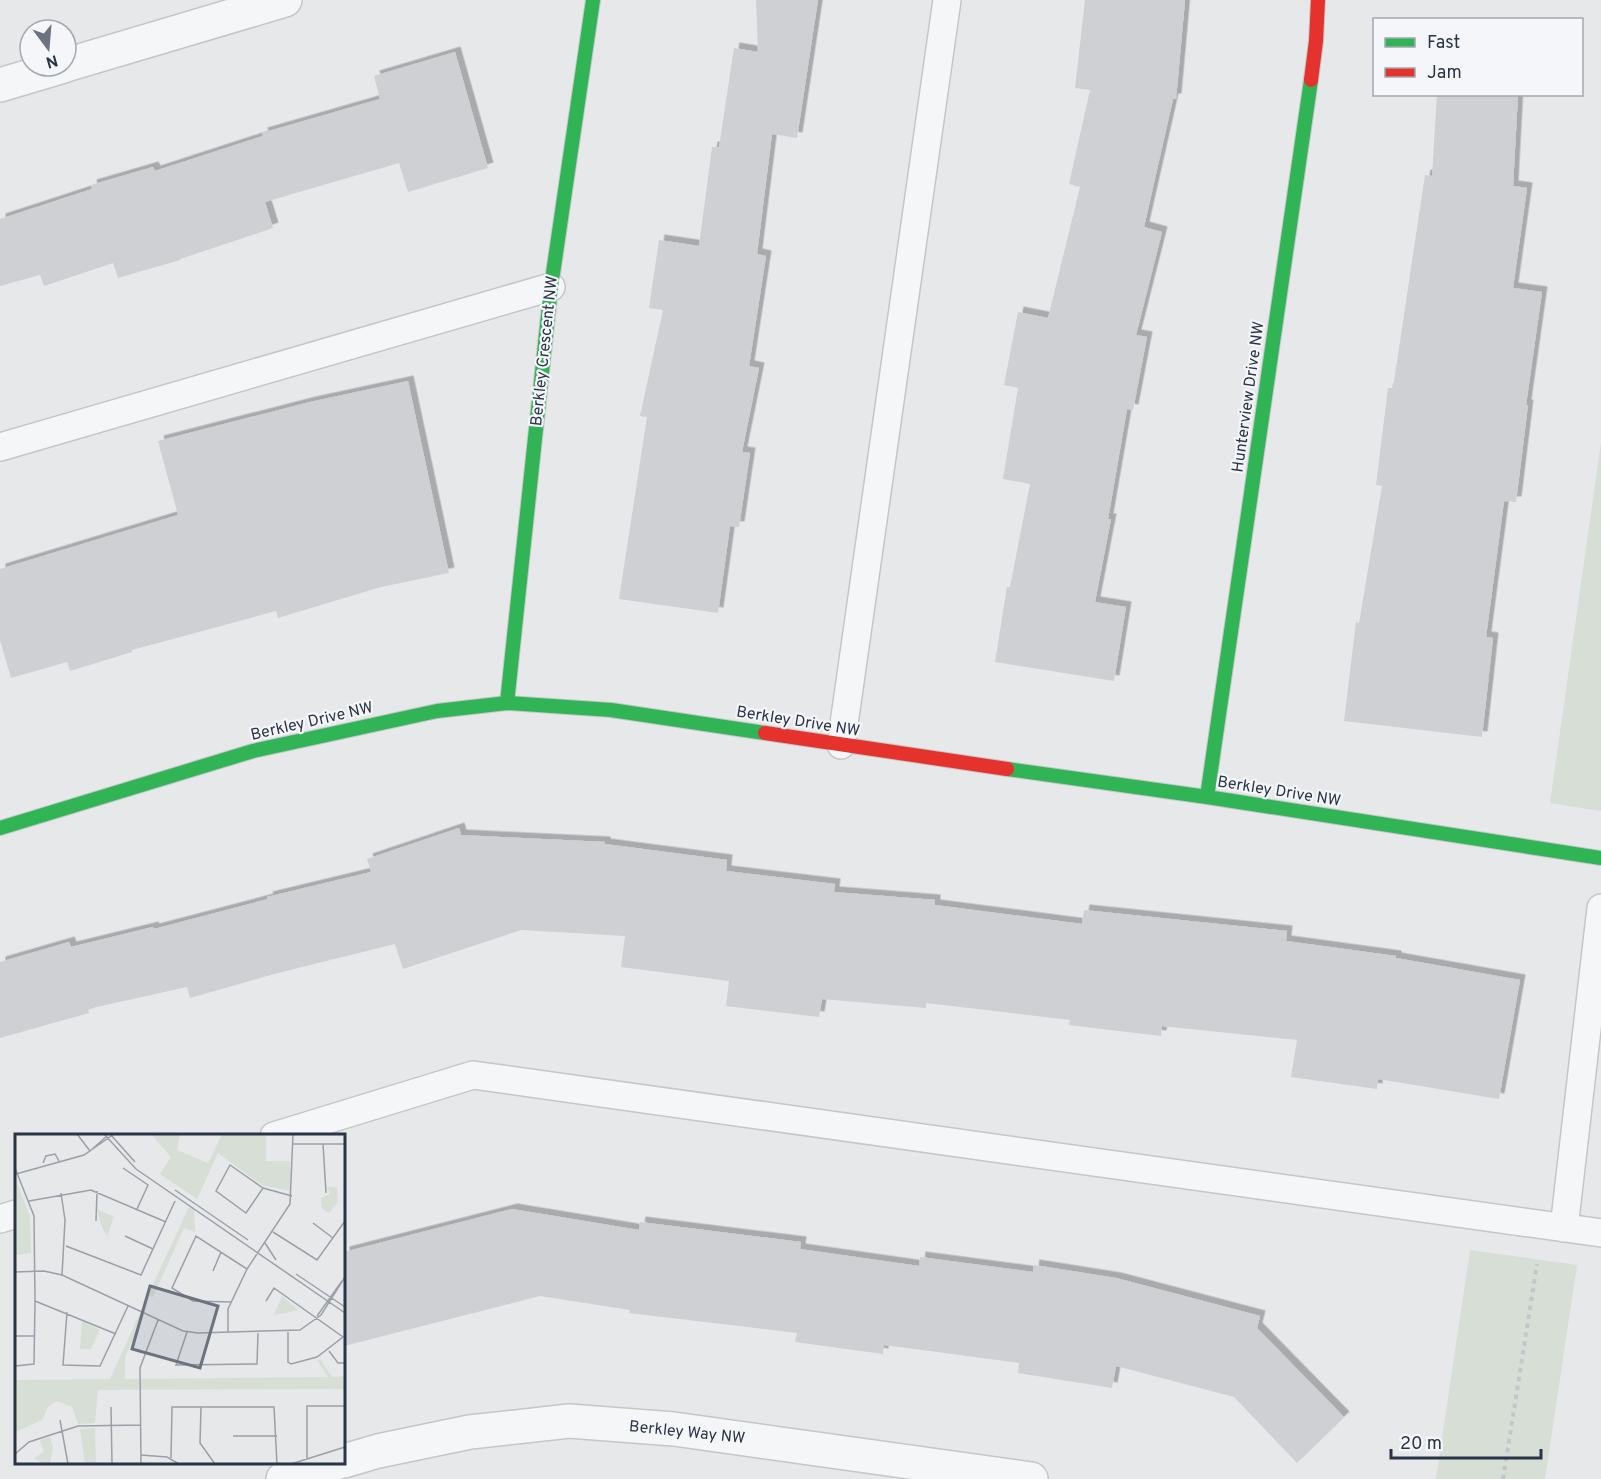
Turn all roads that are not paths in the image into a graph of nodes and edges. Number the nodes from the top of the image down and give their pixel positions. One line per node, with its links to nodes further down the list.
1 (285, 0): 5 (street)
2 (593, 0): 8 (street, Berkley Crescent NW)
3 (947, 0): 11 (lane)
4 (1318, 0): 12 (street, Hunterview Drive NW)
5 (78, 62)
6 (24, 78): 7 (street)
7 (0, 85)
8 (551, 287): 9 (lane); 10 (street, Berkley Crescent NW)
9 (0, 447)
10 (507, 703): 11 (street, Berkley Drive NW); 13 (street, Berkley Drive NW)
11 (841, 746): 12 (street, Berkley Drive NW)
12 (1207, 797): 14 (street, Berkley Drive NW)
13 (0, 828)
14 (1601, 858)
15 (1601, 908): 19 (lane)
16 (280, 1134): 19 (lane)
17 (15, 1214): 18 (lane)
18 (0, 1219)
19 (1554, 1226): 20 (lane)
20 (1601, 1233)
21 (345, 1461): 24 (street, Berkley Way NW)
22 (332, 1464): 23 (street)
23 (283, 1479)
24 (1031, 1479)

